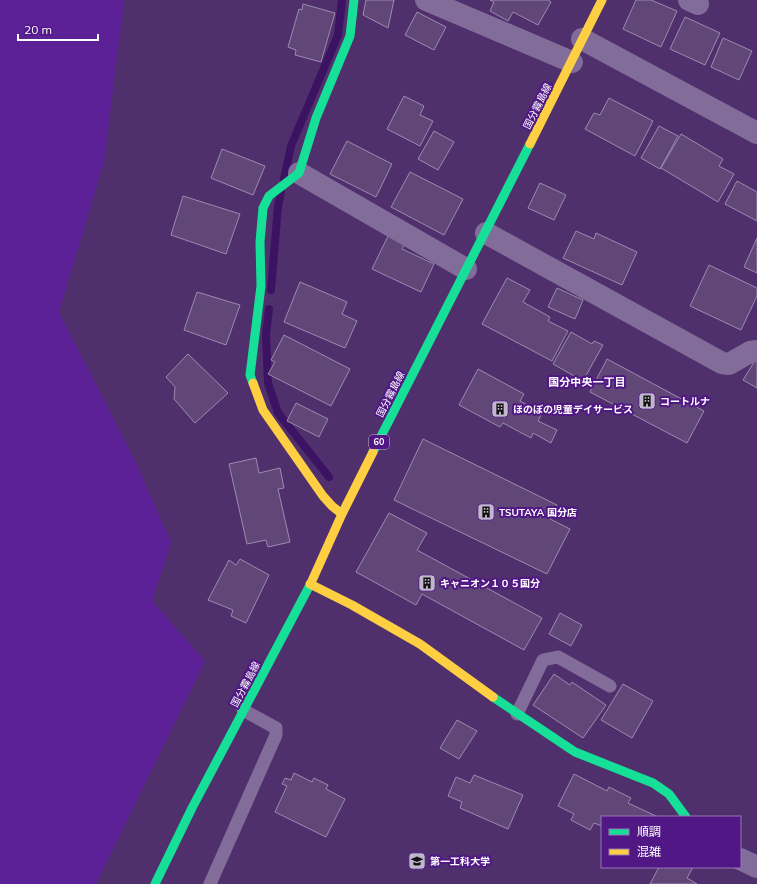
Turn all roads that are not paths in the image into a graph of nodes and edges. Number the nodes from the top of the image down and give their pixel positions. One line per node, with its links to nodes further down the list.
1 (354, 0): 7 (street)
2 (426, 0): 5 (street)
3 (602, 0): 4 (street, 国分霧島線 / 60)
4 (582, 39): 5 (street, 国分霧島線 / 60); 6 (street)
5 (572, 62): 8 (street, 国分霧島線 / 60)
6 (757, 133)
7 (297, 174): 9 (street); 11 (street)
8 (486, 233): 9 (street, 国分霧島線 / 60); 10 (street)
9 (466, 269): 11 (street, 国分霧島線 / 60)
10 (757, 351)
11 (342, 514): 12 (street, 国分霧島線 / 60)
12 (310, 584): 14 (street, 国分霧島線 / 60); 15 (street)
13 (610, 686): 15 (lane)
14 (243, 710): 19 (street, 国分霧島線 / 60); 20 (lane)
15 (517, 714): 16 (street)
16 (685, 816)
17 (741, 859): 18 (street)
18 (757, 867)
19 (155, 884)
20 (210, 884)

